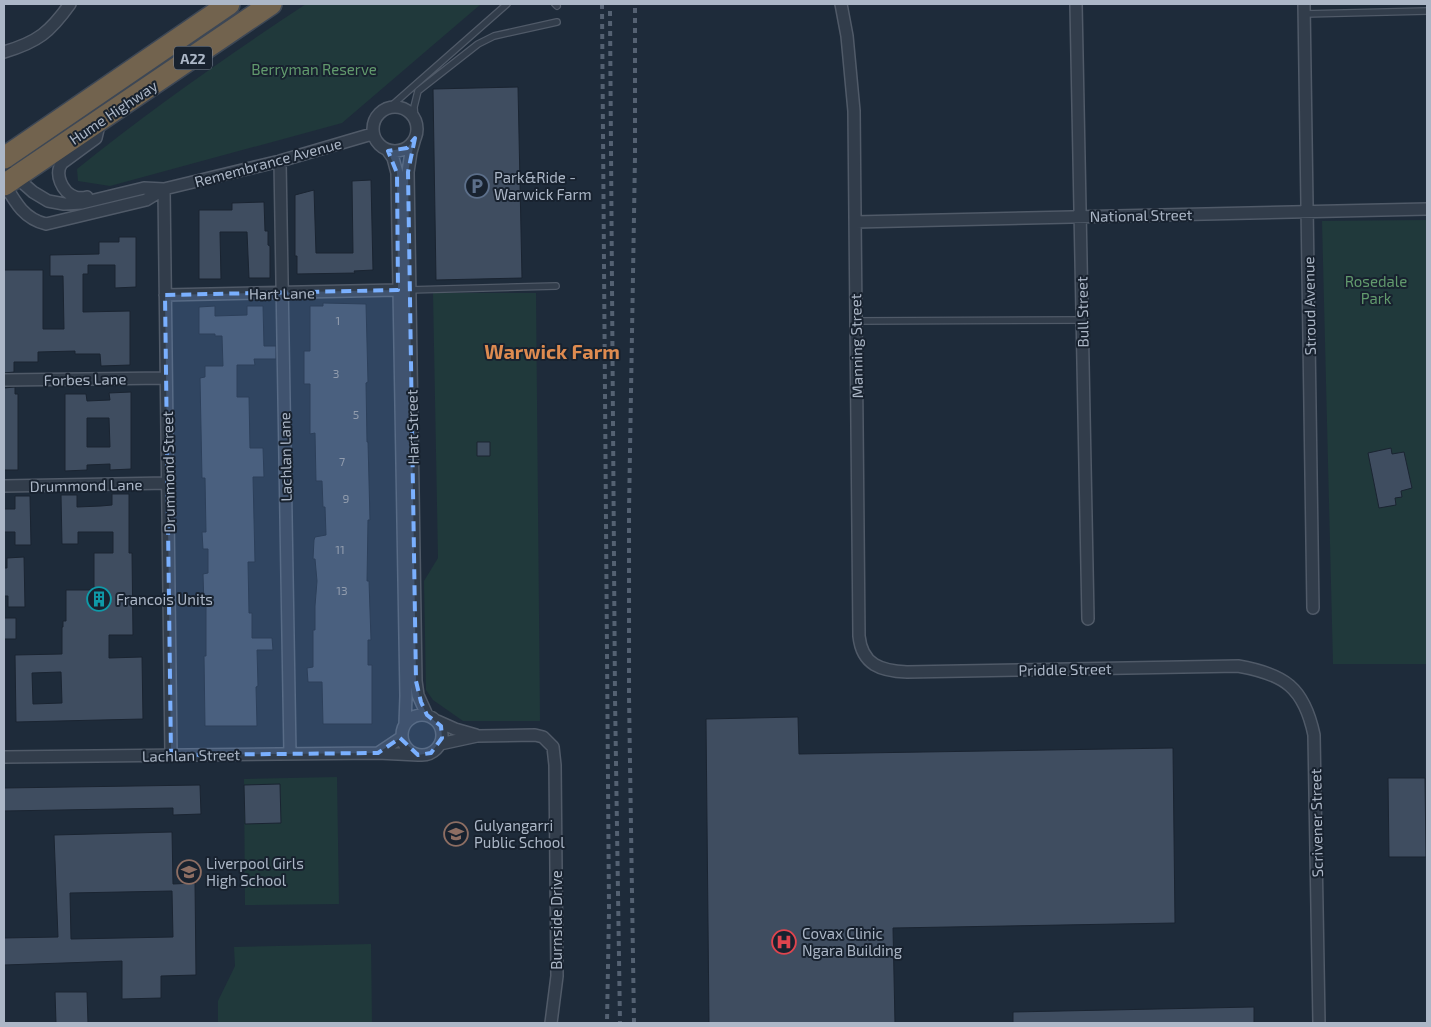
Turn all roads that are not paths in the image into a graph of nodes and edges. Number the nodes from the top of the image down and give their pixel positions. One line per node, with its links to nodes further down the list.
1 (70, 4): 10 (street)
2 (229, 4): 17 (highway, Hume Highway / A22)
3 (271, 4): 12 (highway, Hume Highway / A22)
4 (507, 4): 11 (lane)
5 (841, 4): 25 (street, Manning Street)
6 (1076, 4): 24 (street, Bull Street)
7 (1304, 9): 8 (lane); 23 (street, Stroud Avenue)
8 (1427, 11)
9 (557, 22): 13 (lane)
10 (4, 52)
11 (390, 107): 13 (street); 14 (street)
12 (101, 120): 19 (highway, Hume Highway / A22); 21 (street, Remembrance Avenue)
13 (415, 120): 15 (street)
14 (372, 134): 16 (street); 18 (street, Remembrance Avenue)
15 (415, 138): 16 (street); 27 (street, Hart Street)
16 (388, 150): 27 (street, Hart Street)
17 (4, 158)
18 (280, 161): 20 (street, Remembrance Avenue); 28 (street, Lachlan Lane)
19 (6, 180): 20 (street, Remembrance Avenue); 21 (street, Remembrance Avenue)
20 (164, 189): 21 (street, Remembrance Avenue); 29 (street, Drummond Street)
21 (116, 195)
22 (1427, 209): 23 (street, National Street)
23 (1308, 212): 24 (street, National Street); 36 (street, Stroud Avenue)
24 (1080, 216): 25 (street, National Street); 30 (street, Bull Street)
25 (855, 222): 31 (street, Manning Street)
26 (556, 286): 27 (lane)
27 (404, 290): 28 (street, Hart Lane); 40 (street, Hart Street); 42 (street, Hart Street)
28 (282, 293): 29 (street, Hart Lane); 47 (street, Lachlan Lane)
29 (166, 295): 32 (street, Drummond Street)
30 (1082, 320): 31 (lane); 37 (street, Bull Street)
31 (856, 321): 39 (street, Manning Street)
32 (166, 378): 33 (street, Forbes Lane); 34 (street, Drummond Street)
33 (4, 380)
34 (168, 483): 35 (street, Drummond Lane); 48 (street, Drummond Street)
35 (4, 486)
36 (1313, 608)
37 (1088, 619)
38 (1238, 666): 39 (street, Priddle Street); 52 (street, Scrivener Street)
39 (893, 672)
40 (427, 715): 41 (street); 42 (street)
41 (437, 721): 43 (street, Burnside Drive); 45 (street)
42 (405, 724): 44 (street)
43 (477, 736): 45 (street, Burnside Drive); 51 (street, Burnside Drive)
44 (402, 737): 46 (street); 49 (street)
45 (440, 744): 49 (street)
46 (378, 753): 47 (street, Lachlan Street); 49 (street)
47 (290, 754): 48 (street, Lachlan Street)
48 (171, 755): 50 (street, Lachlan Street)
49 (418, 755)
50 (4, 757)
51 (551, 1023)
52 (1319, 1023)

